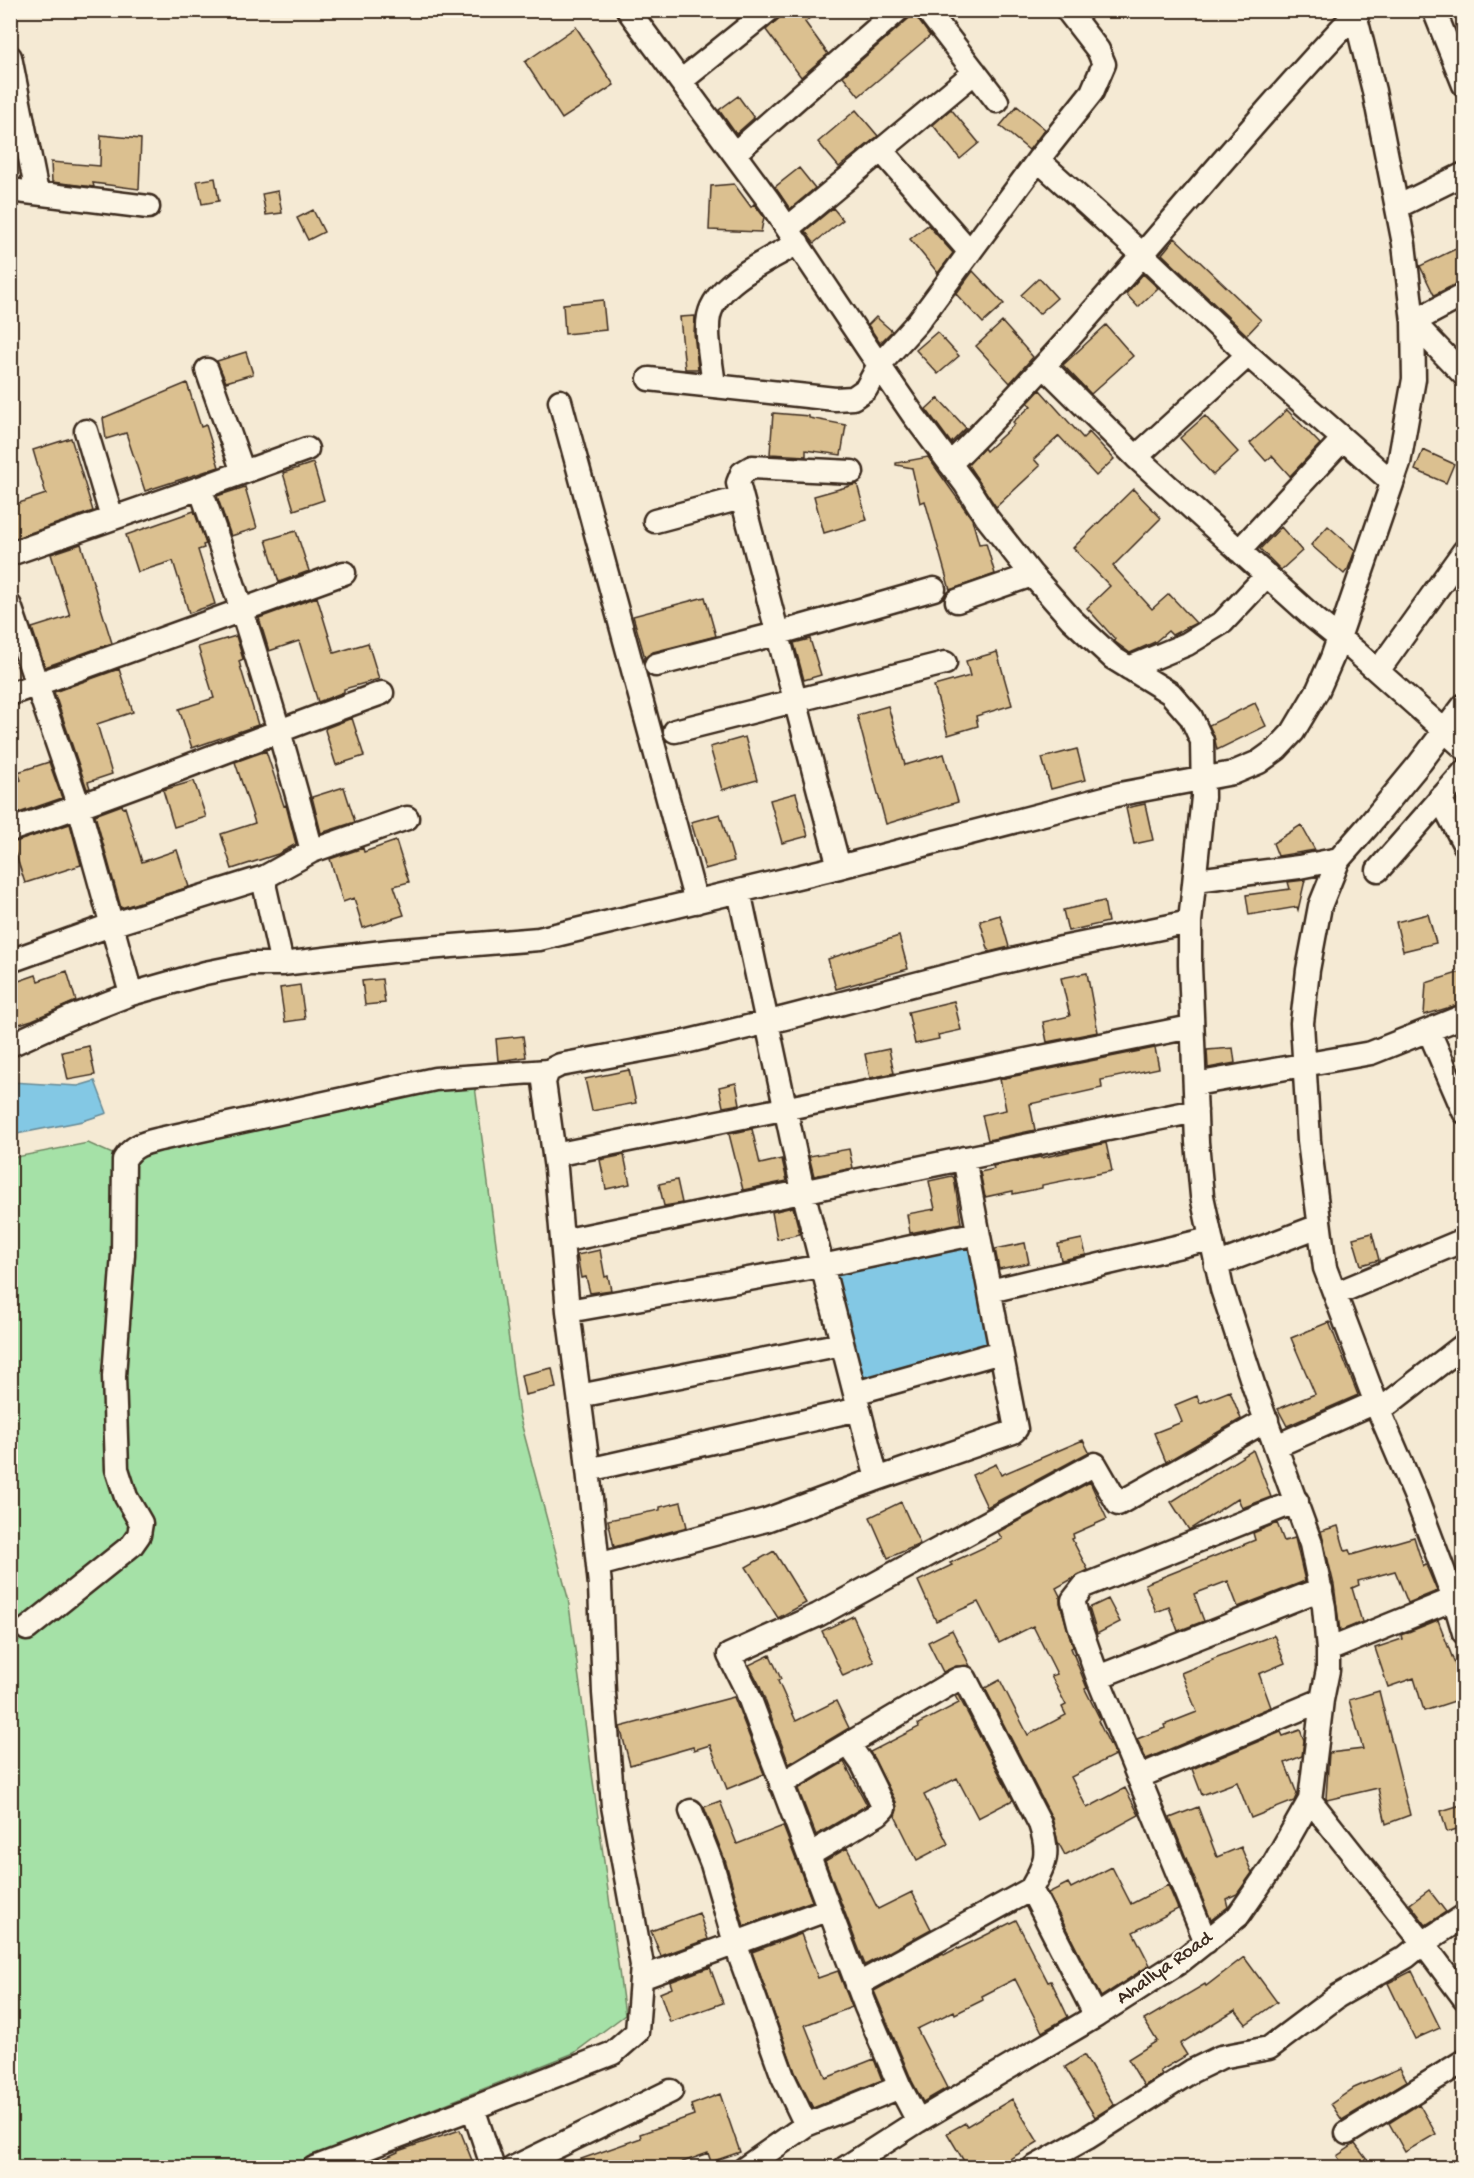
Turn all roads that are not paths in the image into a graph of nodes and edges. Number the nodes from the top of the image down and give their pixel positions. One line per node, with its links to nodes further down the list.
1 (769, 10): 10 (street)
2 (898, 10): 14 (street)
3 (927, 10): 9 (street)
4 (1067, 10): 15 (street)
5 (1434, 10): 11 (street)
6 (1354, 12): 20 (street); 23 (street)
7 (637, 14): 10 (street, Ahallya Road)
8 (10, 57): 18 (street)
9 (975, 72): 12 (street); 13 (street)
10 (681, 81): 14 (street, Ahallya Road)
11 (1464, 85)
12 (997, 101)
13 (882, 150): 21 (street); 22 (street)
14 (735, 153): 21 (street, Ahallya Road)
15 (1038, 160): 22 (street); 23 (street)
16 (1464, 174): 20 (street)
17 (10, 190): 18 (street)
18 (37, 193): 19 (street)
19 (148, 207)
20 (1397, 207): 25 (street)
21 (793, 236): 27 (street, Ahallya Road); 32 (street)
22 (970, 252): 27 (street)
23 (1142, 254): 26 (street); 28 (street)
24 (1464, 295): 25 (street)
25 (1413, 322): 30 (street); 41 (street)
26 (1248, 355): 35 (street); 37 (street)
27 (879, 365): 32 (street); 38 (street, Ahallya Road)
28 (1045, 367): 37 (street); 38 (street)
29 (207, 370): 40 (street)
30 (1464, 375)
31 (649, 379): 32 (street)
32 (714, 386)
33 (560, 401): 85 (street)
34 (86, 431): 44 (street)
35 (1343, 440): 41 (street); 46 (street)
36 (307, 448): 40 (street)
37 (1136, 457): 46 (street)
38 (950, 464): 50 (street, Ahallya Road)
39 (852, 471): 43 (street)
40 (243, 472): 42 (street)
41 (1392, 482): 57 (street)
42 (200, 488): 44 (street); 55 (street)
43 (741, 498): 45 (street); 56 (street)
44 (112, 518): 48 (street)
45 (655, 521)
46 (1239, 550): 51 (street)
47 (1463, 552): 61 (street)
48 (10, 554)
49 (344, 573): 55 (street)
50 (1032, 575): 53 (street); 60 (street, Ahallya Road)
51 (1267, 575): 57 (street); 60 (street)
52 (934, 589): 56 (street)
53 (957, 601)
54 (10, 606): 62 (street)
55 (242, 610): 62 (street); 67 (street)
56 (776, 634): 59 (street); 65 (street)
57 (1339, 638): 61 (street); 72 (street)
58 (945, 663): 65 (street)
59 (656, 665)
60 (1129, 669): 72 (street, Ahallya Road)
61 (1378, 671): 68 (street)
62 (37, 686): 64 (street); 74 (street)
63 (382, 693): 67 (street)
64 (10, 694)
65 (795, 700): 69 (street); 80 (street)
66 (1464, 705): 68 (street)
67 (279, 730): 74 (street); 78 (street)
68 (1445, 730): 70 (street); 79 (street)
69 (675, 731)
70 (1464, 748)
71 (1464, 772): 73 (street)
72 (1204, 780): 80 (street); 83 (street, Ahallya Road)
73 (1440, 798): 77 (street); 81 (street)
74 (79, 807): 76 (street); 87 (street)
75 (407, 818): 78 (street)
76 (10, 830)
77 (1464, 844)
78 (312, 851): 82 (street)
79 (1339, 859): 83 (street); 96 (street)
80 (839, 867): 84 (street)
81 (1378, 870)
82 (265, 876): 87 (street); 89 (street)
83 (1196, 880): 86 (street, Ahallya Road)
84 (740, 891): 85 (street); 92 (street)
85 (696, 902): 89 (street)
86 (1190, 922): 92 (street); 93 (street, Ahallya Road)
87 (111, 925): 88 (street); 90 (street)
88 (13, 960)
89 (282, 964): 90 (street)
90 (131, 994): 95 (street)
91 (1464, 1016): 94 (street)
92 (768, 1022): 97 (street); 99 (street)
93 (1191, 1027): 98 (street, Ahallya Road); 99 (street)
94 (1429, 1031): 96 (street); 101 (street)
95 (10, 1045)
96 (1303, 1067): 98 (street); 105 (street)
97 (548, 1071): 102 (street); 129 (street)
98 (1195, 1084): 100 (street, Ahallya Road)
99 (785, 1109): 102 (street); 104 (street)
100 (1196, 1111): 103 (street); 107 (street, Ahallya Road)
101 (1464, 1112)
102 (554, 1155): 108 (street)
103 (964, 1158): 104 (street); 106 (street)
104 (803, 1191): 108 (street); 111 (street)
105 (1319, 1226): 110 (street); 113 (street)
106 (978, 1233): 111 (street); 112 (street)
107 (1210, 1239): 110 (street, Ahallya Road); 112 (street)
108 (562, 1240): 114 (street)
109 (1464, 1240): 113 (street)
110 (1216, 1265): 121 (street, Ahallya Road)
111 (822, 1266): 114 (street); 115 (street)
112 (990, 1291): 117 (street)
113 (1335, 1294): 120 (street)
114 (568, 1311): 118 (street)
115 (842, 1344): 118 (street); 119 (street)
116 (1464, 1345): 120 (street)
117 (1001, 1352): 119 (street); 124 (street)
118 (579, 1396): 123 (street)
119 (857, 1401): 123 (street); 124 (street)
120 (1377, 1407): 122 (street); 128 (street)
121 (1267, 1420): 122 (street, Ahallya Road); 136 (street)
122 (1276, 1446): 125 (street, Ahallya Road)
123 (588, 1470): 126 (street)
124 (877, 1479): 126 (street)
125 (1297, 1501): 127 (street, Ahallya Road); 132 (street)
126 (598, 1565): 146 (street)
127 (1321, 1589): 131 (street, Ahallya Road); 132 (street)
128 (1454, 1599): 130 (street); 131 (street)
129 (27, 1629)
130 (1464, 1633)
131 (1328, 1650): 133 (street, Ahallya Road)
132 (1098, 1677): 135 (street)
133 (1322, 1700): 135 (street); 137 (street, Ahallya Road)
134 (849, 1745): 136 (street); 139 (street); 140 (street)
135 (1137, 1777): 143 (street)
136 (781, 1784): 139 (street)
137 (1310, 1800): 143 (street, Ahallya Road); 145 (street)
138 (692, 1811): 144 (street)
139 (809, 1855): 141 (street)
140 (1031, 1889): 147 (street); 149 (street)
141 (829, 1909): 144 (street); 147 (street)
142 (1464, 1916): 145 (street)
143 (1206, 1942): 149 (street, Ahallya Road)
144 (735, 1943): 146 (street); 155 (street)
145 (1423, 1943): 148 (street); 162 (street)
146 (641, 1978): 153 (street)
147 (857, 1985): 151 (street)
148 (1464, 1998)
149 (1096, 2016): 154 (street, Ahallya Road)
150 (1464, 2061): 156 (street)
151 (900, 2087): 154 (street); 155 (street)
152 (670, 2091): 159 (street)
153 (473, 2108): 157 (street); 158 (street)
154 (918, 2121): 161 (street, Ahallya Road)
155 (806, 2125): 160 (street)
156 (1347, 2133)
157 (314, 2168)
158 (493, 2168)
159 (513, 2168)
160 (745, 2168)
161 (845, 2168)
162 (1033, 2168)

